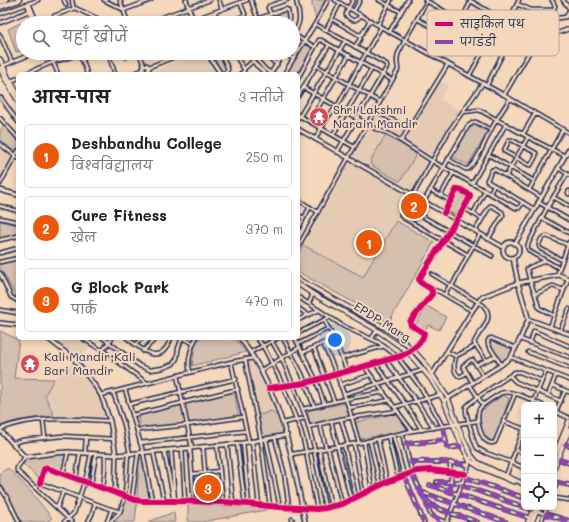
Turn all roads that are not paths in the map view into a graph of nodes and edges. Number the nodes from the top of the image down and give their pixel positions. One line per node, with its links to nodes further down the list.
1 (6, 0): 28 (main road)
2 (19, 0): 36 (main road)
3 (38, 0): 31 (street)
4 (64, 0): 33 (street)
5 (72, 0): 35 (street)
6 (104, 0): 41 (street)
7 (120, 0): 41 (street)
8 (152, 0): 41 (street)
9 (186, 0): 37 (street)
10 (210, 0): 37 (street)
11 (219, 0): 40 (street)
12 (247, 0): 29 (street)
13 (251, 0): 65 (street)
14 (287, 0): 52 (street)
15 (296, 0): 68 (street)
16 (328, 0): 75 (street)
17 (335, 0): 30 (street)
18 (353, 0): 38 (street)
19 (360, 0): 47 (street)
20 (379, 0): 34 (street)
21 (391, 0): 34 (street)
22 (408, 0): 50 (street)
23 (470, 0): 43 (street); 44 (street)
24 (519, 0): 32 (street)
25 (552, 0): 32 (street)
26 (563, 0): 39 (street)
27 (426, 1): 42 (street); 72 (street)
28 (0, 2)
29 (240, 2): 40 (street); 64 (street)
30 (340, 3): 38 (street); 71 (street)
31 (28, 4): 46 (street); 51 (street); 56 (street)
32 (517, 4): 45 (street)
33 (66, 5)
34 (388, 5): 50 (street); 77 (street)
35 (74, 6)
36 (0, 7)
37 (188, 8): 60 (street); 61 (street)
38 (349, 8): 47 (street); 53 (street)
39 (569, 8)
40 (222, 9): 49 (street)
41 (124, 10): 59 (street)
42 (442, 10)
43 (466, 10)
44 (487, 10)
45 (514, 10)
46 (30, 11): 54 (street); 55 (street)
47 (354, 11): 53 (street)
48 (569, 11): 70 (street)
49 (214, 12): 62 (street); 63 (street)
50 (401, 12): 81 (street)
51 (0, 14)
52 (270, 14): 66 (street); 67 (street)
53 (361, 15): 73 (street)
54 (18, 16)
55 (32, 16)
56 (33, 16)
57 (54, 16): 58 (street)
58 (92, 16)
59 (126, 16)
60 (166, 16)
61 (191, 16)
62 (204, 16)
63 (216, 16)
64 (244, 16)
65 (256, 16)
66 (265, 16)
67 (289, 16)
68 (299, 16)
69 (16, 17): 74 (street)
70 (559, 18)
71 (332, 19): 80 (street); 84 (street)
72 (417, 19): 76 (street); 87 (street)
73 (370, 20): 77 (street); 84 (street)
74 (0, 23)
75 (315, 24): 80 (street); 86 (street)
76 (427, 24)
77 (378, 25): 78 (street)
78 (381, 27): 81 (street); 95 (street)
79 (569, 29): 82 (street)
80 (326, 30): 88 (street)
81 (390, 31): 87 (street)
82 (559, 32)
83 (0, 34): 116 (street)
84 (360, 35): 92 (street)
85 (300, 39): 86 (street)
86 (304, 40): 90 (street); 91 (street)
87 (405, 40): 94 (street); 163 (street)
88 (345, 41): 92 (street); 93 (street)
89 (329, 45): 91 (street); 93 (street); 122 (street)
90 (300, 47)
91 (315, 47): 142 (street)
92 (355, 47): 95 (street)
93 (340, 50): 96 (street); 141 (street)
94 (427, 52)
95 (366, 53): 118 (street); 143 (street)
96 (349, 55): 118 (street); 145 (street)
97 (434, 56): 120 (street)
98 (480, 56): 144 (street)
99 (502, 56): 151 (street)
100 (527, 56): 157 (street)
101 (17, 60): 116 (street)
102 (58, 60): 117 (street)
103 (82, 60): 130 (street)
104 (110, 60): 131 (street)
105 (142, 60): 121 (street)
106 (166, 60): 124 (street)
107 (211, 60): 134 (street)
108 (224, 60): 135 (street)
109 (238, 60): 126 (street)
110 (258, 60): 138 (street)
111 (272, 60): 119 (street)
112 (279, 60): 119 (street)
113 (292, 60): 140 (street)
114 (0, 61): 123 (main road)
115 (253, 61): 126 (street); 137 (street)
116 (12, 62): 123 (street)
117 (53, 62): 128 (street); 129 (street)
118 (361, 62): 125 (street); 150 (street)
119 (276, 64): 139 (street)
120 (448, 64): 144 (street); 179 (street)
121 (144, 65): 124 (street); 127 (street)
122 (317, 66): 141 (street); 152 (street)
123 (2, 67): 148 (main road)
124 (149, 67): 133 (street)
125 (372, 68): 143 (street); 153 (street)
126 (244, 69): 136 (street)
127 (143, 70): 132 (street); 133 (street)
128 (32, 72)
129 (57, 72)
130 (86, 72)
131 (114, 72)
132 (137, 72)
133 (148, 72)
134 (218, 72)
135 (227, 72)
136 (243, 72)
137 (264, 72)
138 (270, 72)
139 (272, 72)
140 (285, 72)
141 (326, 72): 145 (street); 156 (street)
142 (300, 74)
143 (383, 75): 147 (street); 159 (street)
144 (470, 76): 149 (street)
145 (336, 77): 150 (street); 161 (street)
146 (16, 79): 148 (street)
147 (390, 79)
148 (9, 82): 154 (main road); 158 (main road)
149 (483, 83): 151 (street); 167 (street)
150 (349, 84): 153 (street); 164 (street)
151 (486, 85): 157 (street)
152 (304, 88): 155 (street); 156 (street)
153 (359, 90): 159 (street); 166 (street)
154 (16, 91)
155 (300, 93)
156 (314, 94): 161 (street); 169 (street)
157 (504, 95): 162 (street)
158 (16, 97)
159 (370, 97): 163 (street); 173 (street)
160 (1, 98): 172 (street)
161 (323, 99): 164 (street); 175 (street)
162 (510, 99): 168 (street); 174 (street)
163 (380, 102): 165 (street)
164 (337, 107): 166 (street); 178 (street)
165 (376, 110): 176 (street); 179 (street)
166 (346, 112): 173 (street); 185 (street)
167 (462, 112): 174 (street); 204 (street)
168 (535, 114): 180 (street); 184 (street)
169 (300, 115)
170 (300, 117): 175 (street)
171 (0, 118): 186 (street)
172 (16, 119)
173 (357, 119): 176 (street); 189 (street)
174 (497, 119): 177 (street); 182 (street)
175 (310, 122): 178 (street)
176 (368, 124): 190 (street); 193 (street)
177 (506, 124): 184 (street); 197 (street)
178 (322, 128): 185 (street); 188 (street)
179 (408, 129): 190 (street)
180 (563, 129): 183 (street); 195 (street)
181 (300, 130): 188 (street)
182 (491, 130): 202 (street); 202 (street)
183 (569, 133)
184 (524, 134): 187 (street)
185 (333, 135): 189 (street)
186 (16, 136)
187 (528, 137): 192 (street); 195 (street)
188 (315, 139): 196 (street)
189 (344, 141): 193 (street); 196 (street)
190 (401, 141): 204 (street)
191 (0, 144): 198 (street)
192 (523, 146): 203 (street); 203 (street); 203 (street)
193 (354, 147): 200 (street)
194 (569, 149): 199 (street)
195 (552, 150): 199 (street); 211 (street)
196 (337, 152): 200 (street)
197 (489, 155): 206 (street); 213 (street)
198 (16, 156)
199 (565, 156): 207 (street)
200 (348, 158): 221 (street); 238 (street)
201 (16, 159): 212 (street)
202 (448, 159): 205 (street)
203 (516, 159): 206 (street)
204 (432, 161): 205 (street); 221 (street)
205 (443, 168): 208 (street); 216 (street)
206 (511, 168): 210 (street); 211 (street)
207 (558, 168): 209 (street); 223 (street)
208 (453, 173): 213 (street); 222 (street)
209 (568, 174): 224 (street)
210 (506, 176): 214 (street); 217 (street)
211 (534, 181): 217 (street)
212 (0, 184)
213 (472, 184): 218 (street)
214 (494, 185): 219 (street); 228 (street)
215 (0, 190): 220 (street)
216 (430, 190): 222 (street); 226 (street)
217 (529, 190): 223 (street)
218 (485, 191): 219 (street); 240 (street)
219 (490, 193): 228 (street)
220 (16, 194)
221 (413, 195): 226 (street); 233 (street)
222 (441, 196): 227 (street)
223 (541, 197): 229 (street)
224 (553, 197): 231 (street); 235 (street)
225 (300, 201): 232 (street)
226 (424, 201): 239 (street)
227 (450, 202): 234 (street); 239 (street)
228 (523, 202): 236 (street)
229 (538, 202): 235 (street); 236 (street)
230 (0, 206): 237 (street)
231 (569, 206)
232 (310, 207): 238 (street); 243 (street)
233 (406, 207): 251 (street); 257 (street)
234 (464, 208): 240 (street); 245 (street)
235 (547, 208): 244 (street); 247 (street)
236 (534, 209): 260 (street)
237 (16, 210)
238 (318, 212): 259 (street)
239 (444, 214): 245 (street)
240 (473, 214): 246 (street)
241 (300, 216): 243 (street)
242 (0, 218): 248 (street)
243 (304, 218): 249 (street)
244 (542, 218): 252 (street); 271 (street)
245 (456, 220): 250 (street); 251 (street)
246 (482, 220): 250 (street); 255 (street)
247 (569, 220)
248 (16, 222)
249 (300, 225)
250 (475, 231): 253 (street)
251 (449, 232): 257 (street); 262 (street)
252 (569, 232)
253 (480, 234): 255 (street); 262 (street)
254 (16, 236): 256 (street)
255 (488, 239): 263 (street)
256 (0, 240)
257 (444, 240): 266 (street); 283 (street)
258 (569, 242): 261 (street)
259 (300, 244)
260 (515, 244): 263 (street); 269 (street)
261 (568, 245): 270 (street); 270 (street)
262 (473, 246): 266 (street); 267 (street)
263 (503, 247): 269 (street)
264 (16, 249): 265 (street)
265 (0, 253)
266 (468, 255): 282 (street)
267 (492, 256)
268 (16, 258): 272 (street)
269 (513, 258): 280 (street)
270 (562, 260): 273 (street)
271 (546, 261): 273 (street); 279 (street)
272 (0, 262)
273 (559, 268): 276 (street)
274 (0, 273): 289 (street)
275 (432, 274): 282 (street)
276 (557, 275): 277 (street); 279 (street)
277 (569, 279): 284 (street)
278 (300, 280): 343 (main road, EPDP Marg)
279 (530, 281): 280 (street); 287 (street)
280 (518, 283): 290 (street); 303 (street)
281 (300, 285): 285 (main road, EPDP Marg)
282 (451, 286): 286 (street); 290 (street)
283 (431, 289): 286 (street); 343 (street)
284 (564, 290): 287 (street); 300 (street)
285 (313, 294): 291 (street); 309 (main road, EPDP Marg)
286 (445, 294): 297 (street)
287 (535, 294): 300 (street)
288 (300, 298): 291 (street)
289 (16, 300)
290 (478, 302): 297 (street); 339 (street)
291 (308, 303): 296 (street)
292 (0, 305): 295 (street)
293 (300, 309): 299 (street)
294 (569, 309): 310 (street)
295 (1, 310): 298 (street)
296 (319, 310): 299 (street); 301 (street)
297 (472, 311): 348 (street)
298 (16, 313)
299 (308, 315): 302 (street)
300 (554, 315): 307 (street)
301 (331, 317): 304 (street); 314 (street)
302 (300, 319)
303 (528, 319): 307 (street); 315 (street)
304 (324, 320): 308 (street); 311 (street)
305 (0, 323): 306 (street)
306 (16, 325)
307 (550, 327): 310 (street)
308 (328, 328): 313 (street); 336 (street)
309 (377, 330): 314 (street); 347 (main road, EPDP Marg)
310 (560, 331): 312 (street)
311 (300, 332)
312 (569, 334)
313 (334, 338): 333 (street); 359 (street)
314 (372, 338): 338 (street)
315 (520, 339): 334 (street); 342 (street)
316 (50, 340): 410 (street)
317 (85, 340): 344 (street)
318 (106, 340): 331 (street)
319 (129, 340): 335 (street)
320 (140, 340): 335 (street)
321 (154, 340): 345 (street)
322 (170, 340): 345 (street)
323 (181, 340): 331 (street)
324 (186, 340): 332 (street)
325 (195, 340): 332 (street)
326 (242, 340): 346 (street)
327 (258, 340): 337 (street)
328 (284, 340): 350 (street)
329 (296, 340): 336 (street)
330 (272, 341): 337 (street); 358 (street)
331 (109, 342): 344 (street)
332 (193, 343): 374 (street)
333 (323, 343): 341 (street); 378 (street)
334 (530, 343): 340 (street); 356 (street)
335 (135, 345): 345 (street)
336 (299, 345): 350 (street); 351 (street)
337 (263, 346): 346 (street); 365 (street)
338 (384, 346): 352 (street); 359 (street)
339 (475, 346): 353 (street); 362 (street)
340 (569, 346)
341 (314, 348): 351 (street); 384 (street)
342 (516, 348): 354 (street); 355 (street)
343 (412, 349): 347 (street); 380 (main road, EPDP Marg)
344 (103, 351): 391 (street)
345 (143, 351)
346 (251, 352): 357 (street)
347 (408, 352): 352 (street); 371 (main road, EPDP Marg)
348 (446, 352): 353 (street); 380 (street)
349 (528, 352): 369 (street)
350 (291, 353): 358 (street); 392 (street)
351 (302, 353): 387 (street)
352 (397, 356): 361 (street); 376 (street)
353 (456, 356): 375 (street)
354 (496, 356): 362 (street); 367 (street)
355 (511, 357): 367 (street); 373 (street)
356 (569, 357)
357 (254, 358): 360 (street); 370 (street)
358 (282, 358): 365 (street); 396 (street)
359 (342, 358): 372 (street)
360 (245, 359): 363 (street); 474 (street)
361 (385, 359): 364 (street); 385 (street)
362 (486, 360): 366 (street)
363 (231, 362): 374 (street); 386 (street)
364 (375, 362): 368 (street); 389 (street)
365 (272, 364): 370 (street); 398 (street)
366 (476, 365): 375 (street); 382 (street)
367 (502, 365): 382 (street)
368 (364, 366): 372 (street); 379 (street)
369 (569, 368)
370 (261, 370): 399 (street)
371 (424, 370): 376 (street); 411 (main road, EPDP Marg)
372 (347, 371): 378 (street)
373 (546, 371): 381 (street); 390 (street)
374 (190, 372): 377 (street)
375 (466, 372): 395 (street)
376 (411, 374): 385 (street); 414 (street)
377 (177, 375): 391 (street); 405 (street)
378 (337, 375): 384 (street); 393 (street)
379 (370, 375): 393 (street); 394 (street)
380 (432, 375): 417 (main road, EPDP Marg)
381 (556, 375): 388 (street); 397 (street)
382 (483, 376): 395 (street)
383 (510, 376): 390 (street); 402 (street); 413 (street)
384 (326, 377): 387 (street); 418 (street)
385 (399, 377): 389 (street); 421 (street)
386 (236, 379): 401 (street); 405 (street)
387 (316, 380): 392 (street); 424 (street)
388 (569, 380)
389 (389, 381): 394 (street); 425 (street)
390 (542, 381): 402 (street)
391 (147, 383): 400 (street)
392 (305, 383): 396 (street); 427 (street)
393 (340, 384): 408 (street)
394 (377, 384): 406 (street); 408 (street)
395 (472, 384): 413 (street); 417 (street)
396 (293, 385): 398 (street); 431 (street)
397 (552, 385): 403 (street); 412 (street)
398 (283, 386): 399 (street); 441 (street)
399 (269, 388): 447 (street)
400 (125, 389): 404 (street); 423 (street)
401 (238, 389): 422 (street); 435 (street)
402 (537, 391): 412 (street); 419 (street)
403 (565, 391): 407 (street); 420 (street)
404 (113, 392): 410 (street); 514 (street)
405 (180, 392): 422 (street); 423 (street)
406 (384, 392): 415 (street); 416 (street)
407 (569, 392)
408 (344, 394): 415 (street)
409 (515, 394): 419 (street); 426 (street); 445 (street)
410 (101, 395): 442 (street)
411 (440, 395): 414 (street); 417 (main road, EPDP Marg)
412 (548, 395): 420 (street)
413 (478, 397): 426 (street); 448 (street)
414 (427, 398): 421 (street); 453 (street)
415 (346, 399): 418 (street); 429 (street)
416 (390, 400): 428 (street); 429 (street)
417 (446, 400): 451 (main road, EPDP Marg)
418 (334, 401): 424 (street)
419 (534, 401)
420 (561, 401): 430 (street)
421 (417, 402): 425 (street); 454 (street)
422 (182, 403): 434 (street); 450 (street)
423 (130, 404): 434 (street)
424 (324, 404): 427 (street)
425 (406, 404): 428 (street); 458 (street)
426 (483, 405): 444 (street)
427 (314, 406): 431 (street)
428 (395, 407): 432 (street)
429 (349, 408): 437 (street)
430 (557, 408)
431 (303, 409): 436 (street)
432 (398, 411): 437 (street); 461 (street)
433 (557, 412): 438 (street)
434 (133, 415): 457 (street)
435 (243, 417): 450 (street); 460 (street)
436 (306, 418): 441 (street); 452 (street)
437 (352, 418): 439 (street); 483 (street)
438 (569, 418)
439 (341, 419): 443 (street); 486 (street)
440 (43, 420): 442 (street); 455 (street); 469 (street)
441 (296, 420): 447 (street); 503 (street)
442 (110, 421): 471 (street)
443 (331, 421): 449 (street); 491 (street)
444 (477, 421): 445 (street); 448 (street)
445 (503, 421): 456 (street)
446 (569, 421): 504 (main road)
447 (283, 423): 463 (street)
448 (468, 423): 451 (street); 523 (street)
449 (320, 424): 452 (street); 497 (street)
450 (187, 425): 457 (street); 468 (street)
451 (456, 425): 453 (street); 492 (main road, EPDP Marg); 520 (main road, EPDP Marg)
452 (308, 427): 500 (street)
453 (443, 427): 454 (street); 476 (street)
454 (434, 428): 458 (street)
455 (0, 429): 479 (street)
456 (521, 429)
457 (137, 430): 480 (street)
458 (422, 430): 461 (street)
459 (569, 430): 484 (main road)
460 (246, 431): 468 (street); 477 (street)
461 (412, 431): 462 (street)
462 (402, 433): 464 (street); 488 (street)
463 (287, 435): 470 (street); 515 (street)
464 (393, 435): 465 (street); 533 (street)
465 (388, 436): 473 (street); 535 (street)
466 (521, 436): 501 (street)
467 (86, 437): 469 (street); 471 (street); 509 (street)
468 (190, 437): 480 (street); 496 (street)
469 (45, 438): 479 (street)
470 (275, 438): 472 (street); 585 (street)
471 (113, 439): 517 (street)
472 (266, 439): 474 (street); 584 (street)
473 (378, 439): 475 (street); 539 (street)
474 (261, 440): 477 (street); 582 (street)
475 (370, 440): 478 (street); 547 (street)
476 (445, 440): 488 (street); 492 (street)
477 (250, 441): 482 (street); 581 (street)
478 (364, 442): 483 (street); 553 (street)
479 (13, 443): 518 (street)
480 (140, 443): 506 (street)
481 (237, 443): 482 (street); 485 (street); 577 (street)
482 (243, 443): 578 (street)
483 (359, 443): 487 (street)
484 (564, 443): 493 (street); 511 (main road)
485 (227, 444): 489 (street); 575 (street)
486 (348, 444): 487 (street); 490 (street)
487 (354, 444): 558 (street)
488 (404, 444): 521 (street)
489 (217, 445): 494 (street); 527 (street)
490 (344, 445): 491 (street); 561 (street)
491 (338, 446): 497 (street); 566 (street)
492 (462, 446): 520 (main road, EPDP Marg)
493 (569, 446)
494 (203, 447): 496 (street); 529 (street)
495 (182, 448): 496 (street); 499 (street); 571 (street)
496 (191, 448): 532 (street)
497 (327, 448): 500 (street); 579 (street)
498 (164, 450): 499 (street); 502 (street); 570 (street)
499 (171, 450): 570 (street)
500 (316, 450): 503 (street); 586 (street); 589 (street)
501 (516, 450): 507 (street); 523 (street)
502 (154, 451): 506 (street); 569 (street)
503 (306, 451): 515 (street); 591 (street)
504 (557, 451)
505 (68, 452): 508 (street); 518 (street); 531 (street)
506 (143, 452): 510 (street); 568 (street)
507 (521, 452)
508 (80, 453): 509 (street); 536 (street)
509 (85, 453): 512 (street)
510 (138, 453): 514 (street); 565 (street)
511 (557, 453)
512 (91, 454): 513 (street); 538 (street)
513 (96, 454): 516 (street); 544 (street)
514 (129, 454): 517 (street); 560 (street)
515 (292, 454): 588 (street)
516 (105, 455): 517 (street); 552 (street)
517 (116, 455): 557 (street)
518 (25, 457): 551 (street)
519 (557, 457): 524 (street)
520 (470, 458): 525 (street); 537 (main road, EPDP Marg)
521 (409, 462): 522 (street); 530 (street)
522 (450, 462): 525 (street); 528 (street)
523 (511, 462): 526 (street); 537 (street)
524 (569, 463)
525 (469, 465): 534 (street)
526 (521, 467)
527 (220, 471): 529 (street); 574 (street)
528 (451, 472): 530 (street); 534 (street); 541 (street)
529 (205, 473): 532 (street)
530 (412, 473): 533 (street); 555 (street)
531 (64, 474): 536 (street); 543 (street)
532 (192, 474): 573 (street)
533 (404, 476): 535 (street); 609 (street)
534 (464, 476): 545 (street); 562 (street)
535 (398, 477): 539 (street)
536 (76, 478): 538 (street)
537 (506, 478): 546 (main road, EPDP Marg)
538 (85, 481): 544 (street); 563 (street)
539 (387, 482): 547 (street)
540 (437, 482): 541 (street)
541 (451, 482): 545 (street); 556 (street)
542 (557, 482): 549 (street)
543 (40, 483): 551 (street); 554 (street)
544 (91, 484): 552 (street)
545 (461, 484): 559 (street); 583 (street)
546 (521, 484)
547 (380, 485): 553 (street)
548 (430, 485): 556 (street)
549 (569, 485)
550 (0, 488): 602 (street)
551 (36, 488): 587 (street)
552 (103, 488): 557 (street)
553 (372, 489): 558 (street)
554 (62, 492): 563 (street); 587 (street)
555 (421, 492): 572 (street); 580 (street)
556 (450, 492): 559 (street)
557 (115, 493): 560 (street)
558 (363, 493): 561 (street)
559 (457, 494): 580 (street); 600 (street)
560 (125, 496): 565 (street); 596 (street)
561 (356, 497): 566 (street)
562 (521, 497)
563 (79, 498): 576 (street); 599 (street)
564 (557, 498): 567 (street)
565 (132, 499): 568 (street)
566 (350, 500): 579 (street)
567 (569, 500)
568 (152, 501): 569 (street)
569 (164, 501): 570 (street)
570 (174, 501): 571 (street)
571 (185, 501): 573 (street)
572 (426, 501): 597 (street); 610 (street)
573 (194, 502): 574 (street)
574 (223, 502): 575 (street)
575 (233, 503): 577 (street)
576 (95, 504): 590 (street); 605 (street)
577 (244, 504): 578 (street)
578 (249, 504): 581 (street)
579 (342, 504): 586 (street)
580 (453, 504): 597 (street); 612 (street)
581 (259, 505): 582 (street)
582 (270, 506): 584 (street)
583 (521, 506)
584 (280, 507): 585 (street)
585 (289, 507): 588 (street)
586 (331, 507): 589 (street)
587 (57, 508): 599 (street)
588 (302, 508): 591 (street); 608 (street)
589 (325, 508): 591 (street)
590 (110, 509): 596 (street); 606 (street)
591 (317, 509)
592 (534, 510): 600 (main road)
593 (534, 510): 613 (main road)
594 (536, 510): 598 (street)
595 (546, 510): 598 (street)
596 (120, 512): 607 (street)
597 (451, 512): 610 (street); 611 (street)
598 (544, 514): 601 (street); 614 (street)
599 (68, 518): 603 (street); 604 (street)
600 (529, 520)
601 (569, 521)
602 (19, 522)
603 (64, 522)
604 (72, 522)
605 (88, 522)
606 (107, 522)
607 (110, 522)
608 (305, 522)
609 (424, 522)
610 (446, 522)
611 (477, 522)
612 (506, 522)
613 (532, 522)
614 (541, 522)

